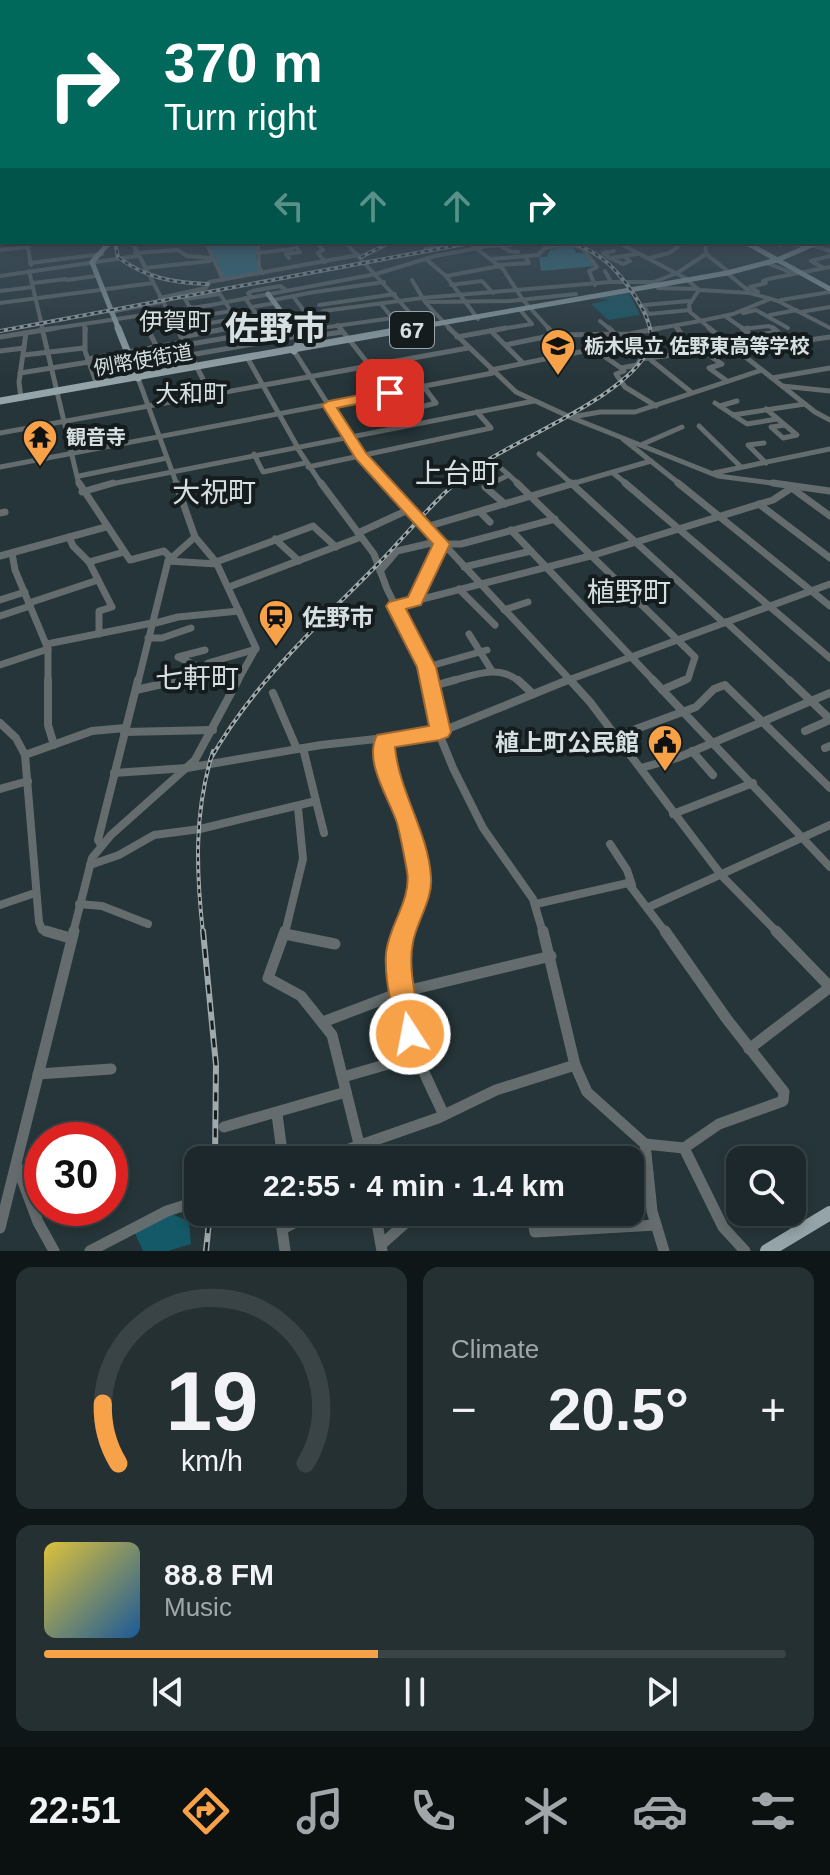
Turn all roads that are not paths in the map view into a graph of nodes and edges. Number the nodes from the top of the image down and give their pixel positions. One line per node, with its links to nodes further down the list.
1 (30, 266): 23 (street)
2 (65, 266): 20 (street)
3 (93, 266): 32 (main road)
4 (158, 266): 22 (street)
5 (215, 266): 35 (street)
6 (259, 266): 25 (street)
7 (300, 266): 25 (street)
8 (369, 266): 29 (street)
9 (404, 266): 29 (street)
10 (435, 266): 33 (street)
11 (491, 266): 30 (street)
12 (500, 266): 51 (street)
13 (597, 266): 46 (street)
14 (665, 266): 26 (street)
15 (687, 266): 26 (street)
16 (720, 266): 27 (street)
17 (754, 266): 27 (main road, 67)
18 (777, 266): 28 (street)
19 (787, 266): 28 (main road)
20 (61, 267): 23 (street); 34 (street)
21 (827, 267): 28 (street)
22 (145, 268): 42 (street)
23 (31, 271): 31 (street); 44 (street)
24 (605, 271): 41 (street)
25 (263, 273): 35 (street)
26 (677, 273): 38 (street); 41 (street)
27 (728, 273): 38 (main road, 67); 58 (street)
28 (797, 273): 55 (main road); 62 (street)
29 (376, 274): 36 (street); 39 (street)
30 (463, 274): 33 (street); 40 (street)
31 (0, 276)
32 (96, 276): 34 (street); 52 (main road)
33 (446, 276): 45 (street)
34 (67, 279): 44 (street); 59 (street)
35 (223, 280): 68 (street)
36 (341, 280): 47 (street); 48 (street)
37 (412, 280): 70 (street)
38 (688, 280): 54 (street); 85 (main road, 67)
39 (384, 282): 48 (street); 60 (street)
40 (467, 282): 45 (street); 56 (street)
41 (611, 282): 46 (street)
42 (153, 283): 52 (street); 68 (street)
43 (21, 285): 50 (street)
44 (33, 285): 50 (street); 66 (street)
45 (451, 285): 64 (street)
46 (595, 285): 51 (street)
47 (302, 287): 53 (street); 57 (street)
48 (347, 287): 57 (street); 69 (street)
49 (658, 288): 54 (street)
50 (0, 289)
51 (516, 289): 56 (street); 71 (street)
52 (102, 290): 59 (street); 91 (main road)
53 (286, 290): 65 (street); 67 (street)
54 (698, 290): 58 (street); 73 (street)
55 (830, 290): 72 (street)
56 (492, 291): 64 (street)
57 (308, 293): 63 (street); 79 (street)
58 (750, 293): 62 (street)
59 (72, 294): 66 (street)
60 (395, 294): 69 (street); 74 (street)
61 (576, 294): 71 (street)
62 (758, 295): 72 (street)
63 (293, 296): 67 (street); 97 (street)
64 (458, 296): 70 (street); 77 (street)
65 (248, 298): 67 (street); 76 (street); 81 (street)
66 (36, 299): 75 (street); 124 (street)
67 (272, 299): 81 (street); 106 (main road)
68 (161, 300): 80 (street); 93 (street)
69 (357, 300): 79 (street); 82 (street)
70 (424, 300): 74 (street); 77 (street); 113 (street)
71 (523, 300): 77 (street); 85 (street)
72 (775, 300): 90 (street); 94 (street)
73 (689, 301): 86 (street); 86 (street)
74 (402, 302): 78 (street); 96 (street)
75 (0, 303)
76 (225, 303): 84 (street); 84 (street); 87 (street)
77 (464, 303): 107 (street)
78 (381, 304): 82 (street); 103 (street)
79 (319, 305): 88 (street)
80 (136, 306): 91 (street); 101 (street)
81 (251, 307): 95 (street)
82 (362, 307): 88 (street)
83 (830, 307): 90 (street)
84 (191, 309): 93 (street); 102 (street)
85 (531, 309): 89 (main road, 例幣使街道 / 67); 134 (street)
86 (690, 310): 110 (street)
87 (231, 311): 102 (street); 105 (street)
88 (324, 311): 97 (street); 116 (street)
89 (521, 311): 107 (main road, 例幣使街道 / 67); 126 (street)
90 (799, 311): 100 (street); 122 (street)
91 (110, 312): 108 (main road)
92 (747, 312): 94 (street); 100 (street); 104 (street)
93 (168, 313): 101 (street); 141 (street)
94 (733, 314): 99 (street)
95 (256, 315): 105 (street); 112 (street)
96 (414, 315): 103 (street); 120 (street)
97 (307, 316): 106 (street); 119 (street)
98 (454, 316): 111 (street)
99 (725, 316): 110 (street); 123 (street)
100 (768, 316): 121 (street)
101 (141, 317): 108 (street); 147 (street)
102 (195, 317): 115 (street)
103 (391, 317): 116 (street); 128 (street)
104 (754, 317)
105 (237, 318): 115 (street); 117 (street)
106 (287, 319): 112 (street); 132 (main road)
107 (478, 319): 111 (main road, 例幣使街道 / 67)
108 (113, 320): 114 (street); 155 (main road)
109 (600, 321): 135 (street)
110 (700, 321): 118 (street); 148 (street)
111 (460, 322): 113 (main road, 例幣使街道 / 67)
112 (262, 323): 117 (street)
113 (446, 324): 120 (main road, 例幣使街道 / 67); 138 (street)
114 (84, 325): 124 (street); 149 (street)
115 (199, 325): 130 (street)
116 (335, 325): 119 (street); 127 (street)
117 (246, 326): 125 (street); 131 (street)
118 (675, 326): 136 (street); 156 (street)
119 (316, 328): 127 (street); 132 (street)
120 (424, 328): 128 (main road, 例幣使街道 / 67)
121 (788, 328)
122 (830, 328)
123 (744, 329): 123 (street)
124 (44, 331): 129 (street); 157 (street)
125 (217, 331): 130 (street); 140 (street)
126 (491, 331): 138 (street); 146 (street)
127 (342, 332): 142 (street)
128 (403, 332): 142 (main road, 例幣使街道 / 67)
129 (26, 333): 137 (street); 153 (street)
130 (204, 333): 141 (street)
131 (255, 333): 133 (street); 144 (street)
132 (298, 334): 144 (street); 154 (main road)
133 (243, 335): 140 (street); 145 (street)
134 (554, 335): 135 (street); 146 (street)
135 (616, 335): 136 (street)
136 (628, 335): 160 (street)
137 (0, 337)
138 (457, 337): 150 (street)
139 (830, 337): 143 (street)
140 (221, 339): 141 (street); 151 (street)
141 (183, 341): 147 (street); 158 (street)
142 (349, 341): 154 (main road, 例幣使街道 / 67); 165 (street)
143 (801, 341): 148 (street); 148 (street)
144 (261, 342): 145 (street)
145 (249, 345): 151 (street)
146 (505, 345): 164 (street)
147 (157, 347): 155 (street)
148 (734, 347): 156 (street); 170 (street)
149 (84, 348): 157 (street); 161 (street)
150 (468, 348): 165 (street); 171 (street)
151 (225, 349): 158 (street); 163 (street)
152 (0, 351): 153 (street)
153 (24, 351): 157 (street); 172 (street)
154 (294, 351): 159 (main road, 例幣使街道 / 67); 173 (street)
155 (128, 352): 161 (street); 174 (main road)
156 (705, 352): 162 (street); 176 (street)
157 (49, 353): 167 (street)
158 (190, 355): 166 (street)
159 (248, 359): 163 (main road, 例幣使街道 / 67); 178 (street)
160 (641, 359): 162 (street); 168 (street)
161 (89, 360): 167 (street); 177 (street)
162 (651, 360): 183 (street)
163 (232, 361): 166 (main road, 例幣使街道 / 67)
164 (523, 363): 168 (street); 171 (street)
165 (369, 366): 173 (street); 184 (street)
166 (197, 367): 174 (main road, 例幣使街道 / 67); 185 (street)
167 (53, 368): 172 (street); 181 (street)
168 (621, 368): 194 (street)
169 (830, 368): 175 (street)
170 (762, 370): 175 (street); 176 (street)
171 (492, 372): 180 (street); 188 (street)
172 (20, 373): 186 (street)
173 (311, 377): 178 (street); 191 (street)
174 (138, 378): 177 (main road, 例幣使街道 / 67); 192 (street)
175 (772, 378): 179 (street)
176 (727, 381): 183 (street)
177 (97, 385): 181 (main road, 例幣使街道 / 67)
178 (263, 386): 185 (street); 198 (street)
179 (782, 386): 182 (street); 190 (street)
180 (424, 387): 184 (street); 193 (street)
181 (59, 391): 186 (main road, 例幣使街道 / 67); 204 (street)
182 (830, 391)
183 (691, 392): 194 (street)
184 (390, 393): 191 (street); 196 (street)
185 (211, 395): 192 (street)
186 (21, 398): 187 (main road, 例幣使街道 / 67)
187 (0, 401)
188 (536, 401): 197 (street); 200 (street)
189 (737, 401): 199 (street)
190 (805, 404): 195 (street); 203 (street)
191 (329, 405): 198 (street); 211 (street)
192 (148, 406): 204 (street); 212 (street)
193 (425, 406): 196 (street); 201 (street)
194 (656, 406): 200 (street)
195 (766, 409): 199 (street); 202 (street)
196 (405, 411): 205 (street)
197 (477, 412): 201 (street); 220 (street)
198 (280, 415): 212 (street); 215 (street)
199 (733, 415): 202 (street)
200 (570, 417): 210 (street)
201 (436, 419): 205 (street)
202 (777, 419): 206 (street)
203 (830, 420)
204 (66, 421): 209 (street); 217 (street)
205 (415, 423): 211 (street)
206 (786, 425)
207 (699, 426): 225 (street)
208 (682, 427): 214 (street)
209 (0, 433)
210 (618, 435): 214 (street); 222 (street)
211 (348, 436): 215 (street); 220 (street)
212 (160, 437): 217 (street); 221 (street)
213 (764, 443): 223 (street)
214 (643, 444): 230 (street)
215 (297, 446): 218 (street); 224 (street)
216 (830, 449): 223 (street)
217 (74, 453): 226 (street); 232 (street)
218 (254, 454): 224 (street); 228 (street)
219 (539, 454): 233 (street)
220 (361, 456): 224 (street); 240 (street)
221 (167, 458): 228 (street); 232 (street)
222 (651, 461): 229 (street); 242 (street)
223 (766, 463): 225 (street)
224 (307, 465): 250 (street)
225 (740, 466): 230 (street)
226 (0, 467)
227 (502, 469): 231 (street)
228 (171, 470): 236 (street); 252 (street)
229 (613, 473): 233 (street); 248 (street)
230 (712, 474): 234 (street)
231 (509, 475): 237 (street); 238 (street)
232 (79, 476): 236 (street)
233 (573, 484): 237 (street); 255 (street)
234 (793, 488): 235 (street); 239 (street); 243 (street)
235 (829, 491)
236 (82, 492): 246 (street)
237 (532, 497): 238 (street); 244 (street)
238 (505, 504): 241 (street)
239 (759, 504): 242 (street); 262 (street)
240 (410, 509): 247 (street); 250 (street)
241 (480, 512): 245 (street); 247 (street)
242 (720, 516): 248 (street); 275 (street)
243 (830, 516)
244 (555, 519): 249 (street); 260 (street)
245 (490, 522)
246 (106, 527): 251 (street); 258 (street)
247 (426, 527): 254 (street)
248 (679, 529): 255 (street); 282 (street)
249 (511, 530): 254 (street); 257 (street)
250 (359, 535): 256 (street); 269 (street)
251 (69, 537): 259 (street); 265 (street)
252 (195, 537): 263 (street); 266 (street)
253 (275, 539): 256 (street); 264 (street); 266 (street)
254 (441, 542): 268 (street); 269 (street); 278 (street)
255 (636, 543): 260 (street); 288 (street)
256 (336, 547): 264 (street)
257 (531, 551): 267 (street); 268 (street)
258 (124, 552): 263 (street); 265 (street)
259 (12, 553): 261 (street); 276 (street)
260 (594, 555): 267 (street); 294 (street)
261 (0, 556)
262 (830, 558)
263 (169, 559): 266 (street); 287 (street)
264 (299, 561): 273 (street)
265 (89, 562): 270 (street)
266 (217, 563): 273 (street)
267 (545, 566): 271 (street); 299 (street)
268 (464, 567): 271 (street)
269 (380, 571): 281 (street)
270 (98, 580): 280 (street); 291 (street)
271 (479, 584): 274 (street); 284 (street)
272 (830, 584): 275 (street)
273 (229, 587): 285 (street)
274 (459, 589): 278 (street); 289 (street)
275 (811, 591): 282 (street); 283 (street)
276 (25, 592): 277 (street); 280 (street)
277 (0, 600)
278 (415, 601): 281 (street)
279 (528, 602): 284 (street)
280 (30, 604): 286 (street); 295 (street)
281 (395, 606): 302 (street)
282 (769, 606): 288 (street); 300 (street)
283 (830, 606)
284 (504, 610): 305 (street)
285 (239, 611): 287 (street); 296 (street)
286 (0, 616)
287 (152, 623): 291 (street); 293 (street)
288 (725, 623): 294 (street); 312 (street)
289 (495, 625)
290 (191, 628): 293 (street)
291 (99, 634): 295 (street)
292 (469, 634): 298 (street)
293 (148, 638): 307 (street)
294 (678, 640): 299 (street); 308 (street)
295 (47, 646): 301 (street); 324 (street)
296 (256, 649): 303 (street); 318 (street)
297 (205, 650): 303 (street)
298 (483, 651): 302 (street); 304 (street)
299 (631, 657): 305 (street); 308 (street)
300 (830, 658)
301 (0, 665)
302 (427, 667): 306 (street)
303 (201, 668): 307 (street)
304 (492, 671): 306 (street); 311 (street)
305 (569, 680): 311 (street); 321 (street)
306 (433, 686): 320 (street)
307 (136, 690): 317 (street)
308 (662, 690): 313 (street)
309 (273, 693): 325 (street)
310 (830, 693): 312 (street)
311 (533, 694): 320 (street)
312 (811, 702): 314 (street); 316 (street)
313 (685, 712): 316 (street); 321 (street); 323 (street)
314 (830, 720): 319 (street)
315 (0, 723): 327 (street)
316 (762, 723): 323 (street); 334 (street)
317 (125, 730): 318 (street); 324 (street); 330 (street)
318 (213, 730): 328 (street)
319 (805, 731)
320 (440, 732): 322 (street); 351 (street)
321 (617, 736): 329 (street)
322 (384, 740): 325 (street); 359 (street)
323 (715, 742): 326 (street); 333 (street)
324 (54, 745): 327 (street)
325 (300, 749): 328 (street); 336 (street)
326 (692, 751): 329 (street); 331 (street)
327 (25, 755): 332 (street)
328 (187, 768): 330 (street); 343 (street)
329 (641, 768): 338 (street)
330 (114, 773): 343 (street)
331 (713, 775)
332 (28, 781): 335 (street); 348 (street)
333 (753, 783): 338 (street); 341 (street)
334 (830, 788)
335 (0, 789)
336 (316, 801): 337 (street); 340 (street)
337 (298, 808): 344 (street); 354 (street)
338 (673, 814): 346 (street)
339 (830, 825): 341 (street)
340 (324, 833)
341 (802, 838): 345 (street); 346 (street)
342 (610, 844): 347 (street)
343 (101, 845): 344 (street)
344 (90, 865): 350 (street)
345 (830, 867)
346 (722, 876): 352 (street); 358 (street)
347 (632, 885): 351 (street); 352 (street)
348 (35, 893): 349 (street); 355 (street)
349 (0, 903)
350 (79, 904): 353 (street); 355 (street)
351 (536, 904): 357 (street)
352 (649, 907): 361 (street)
353 (148, 924)
354 (285, 934): 356 (street); 360 (street)
355 (70, 938): 365 (street)
356 (335, 944)
357 (551, 956): 359 (street); 363 (street)
358 (830, 987): 361 (street)
359 (402, 992): 360 (street); 362 (street)
360 (323, 1022): 366 (street)
361 (749, 1049): 374 (street)
362 (416, 1056): 366 (street); 369 (street)
363 (575, 1065): 369 (street); 371 (street)
364 (111, 1069): 365 (street)
365 (38, 1074): 375 (street)
366 (343, 1077): 367 (street)
367 (346, 1092): 368 (street); 373 (street)
368 (277, 1114): 370 (street); 372 (street)
369 (444, 1115): 373 (street)
370 (224, 1127)
371 (645, 1144): 374 (street); 377 (street)
372 (281, 1146)
373 (360, 1146)
374 (684, 1148): 393 (street)
375 (17, 1166): 387 (street); 389 (street)
376 (644, 1173): 377 (street)
377 (648, 1173): 380 (street)
378 (184, 1206): 390 (street)
379 (830, 1213): 394 (main road)
380 (656, 1225): 386 (street); 392 (street)
381 (288, 1226): 391 (street)
382 (378, 1226): 388 (street)
383 (404, 1226): 388 (street)
384 (534, 1226): 385 (street)
385 (639, 1226)
386 (644, 1226)
387 (0, 1228)
388 (382, 1248)
389 (54, 1251)
390 (90, 1251)
391 (285, 1251)
392 (664, 1251)
393 (745, 1251)
394 (767, 1251)

